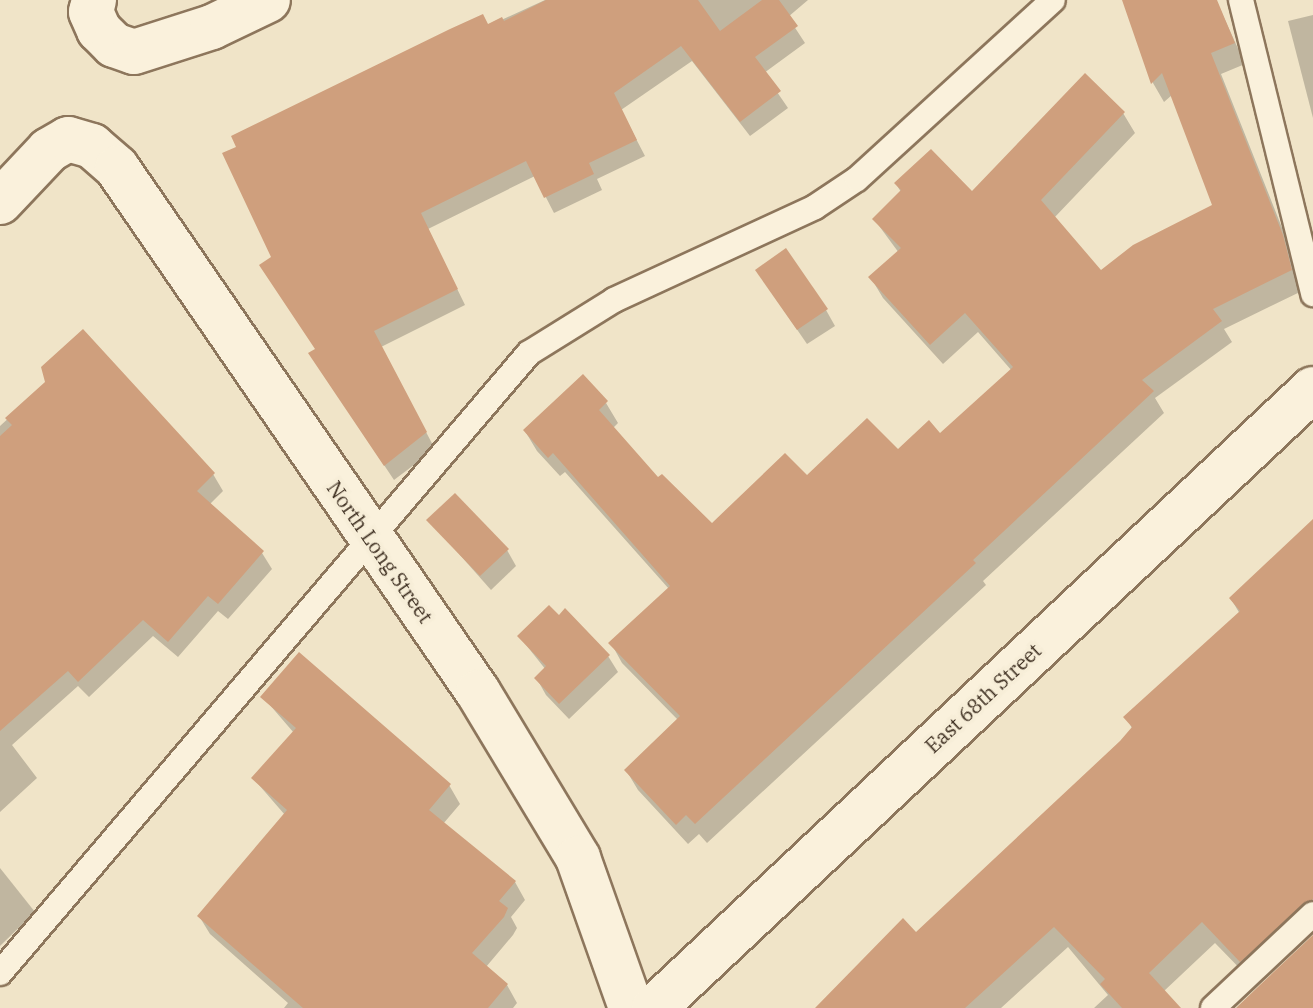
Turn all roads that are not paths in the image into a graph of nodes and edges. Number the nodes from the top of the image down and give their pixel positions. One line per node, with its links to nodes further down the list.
1 (94, 0): 2 (street)
2 (268, 0)
3 (1053, 0): 8 (lane)
4 (1241, 0): 6 (lane)
5 (0, 202): 8 (street, North Long Street)
6 (1313, 294)
7 (1313, 389): 12 (street, East 68th Street)
8 (369, 537): 10 (lane); 11 (street, North Long Street)
9 (1313, 914): 13 (lane)
10 (0, 973)
11 (631, 1008)
12 (654, 1008)
13 (1213, 1008)

